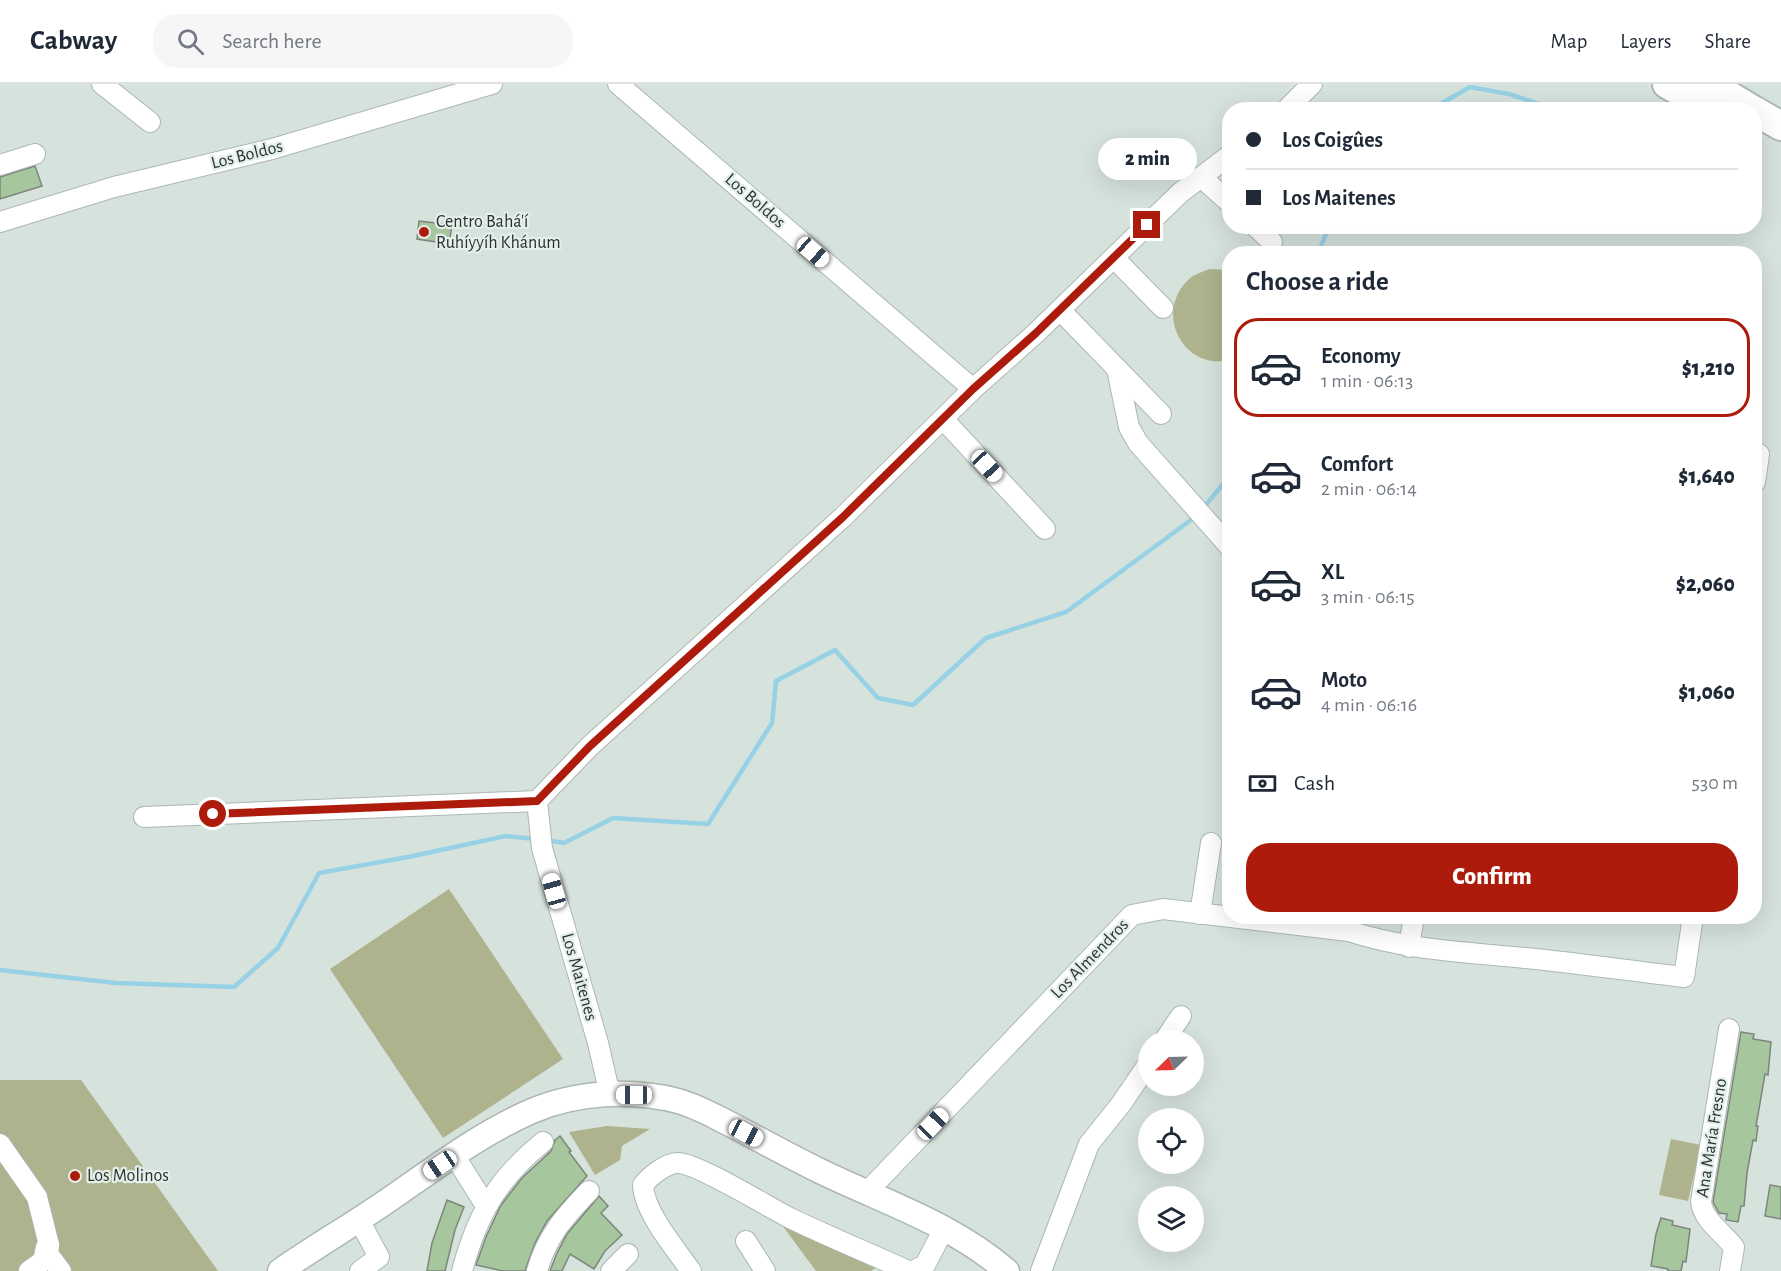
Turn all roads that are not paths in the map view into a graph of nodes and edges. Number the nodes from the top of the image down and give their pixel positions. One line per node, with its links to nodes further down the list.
1 (102, 84): 11 (street)
2 (492, 84): 20 (street, Los Boldos)
3 (618, 84): 27 (street, Los Boldos)
4 (1667, 84): 8 (highway)
5 (1710, 84): 9 (highway)
6 (1307, 86): 7 (street)
7 (1293, 102)
8 (1699, 102)
9 (1740, 102)
10 (1762, 115): 12 (highway)
11 (150, 122)
12 (1781, 126)
13 (1762, 137): 14 (highway)
14 (1781, 148)
15 (35, 154): 17 (street)
16 (1222, 161): 18 (street)
17 (0, 165)
18 (1201, 177): 19 (street); 23 (street)
19 (1222, 196)
20 (0, 222)
21 (1264, 234): 22 (street)
22 (1272, 242)
23 (1114, 258): 24 (street); 25 (street)
24 (1163, 308)
25 (1060, 310): 26 (street); 27 (street)
26 (1117, 369): 28 (street); 31 (street)
27 (973, 389): 29 (street)
28 (1161, 414)
29 (943, 419): 30 (street); 32 (street)
30 (1045, 529)
31 (1222, 538)
32 (537, 801): 33 (street); 45 (street, Los Maitenes)
33 (144, 817)
34 (1210, 843): 35 (street)
35 (1200, 914): 36 (street, Los Almendros); 50 (street, Los Almendros)
36 (1222, 915)
37 (1319, 924): 40 (street, Los Almendros)
38 (1413, 924): 40 (street)
39 (1692, 924): 40 (street, Los Almendros)
40 (1409, 947)
41 (1181, 1016): 43 (street)
42 (1729, 1029): 70 (street, Ana María Fresno)
43 (1171, 1030)
44 (1138, 1079): 69 (street)
45 (610, 1095): 48 (main road); 50 (main road)
46 (543, 1142): 51 (street)
47 (0, 1144): 55 (street)
48 (454, 1155): 51 (street); 52 (main road)
49 (589, 1191): 64 (street)
50 (867, 1192): 53 (main road)
51 (486, 1206): 63 (street)
52 (359, 1220): 57 (main road); 62 (street)
53 (945, 1227): 58 (street); 68 (main road)
54 (746, 1241): 67 (street)
55 (49, 1245): 59 (street); 60 (street); 61 (street)
56 (628, 1254): 65 (street)
57 (285, 1269)
58 (918, 1269): 66 (street)
59 (29, 1271)
60 (61, 1271)
61 (76, 1271)
62 (360, 1271)
63 (462, 1271)
64 (537, 1271)
65 (611, 1271)
66 (691, 1271)
67 (765, 1271)
68 (1007, 1271)
69 (1041, 1271)
70 (1730, 1271)

